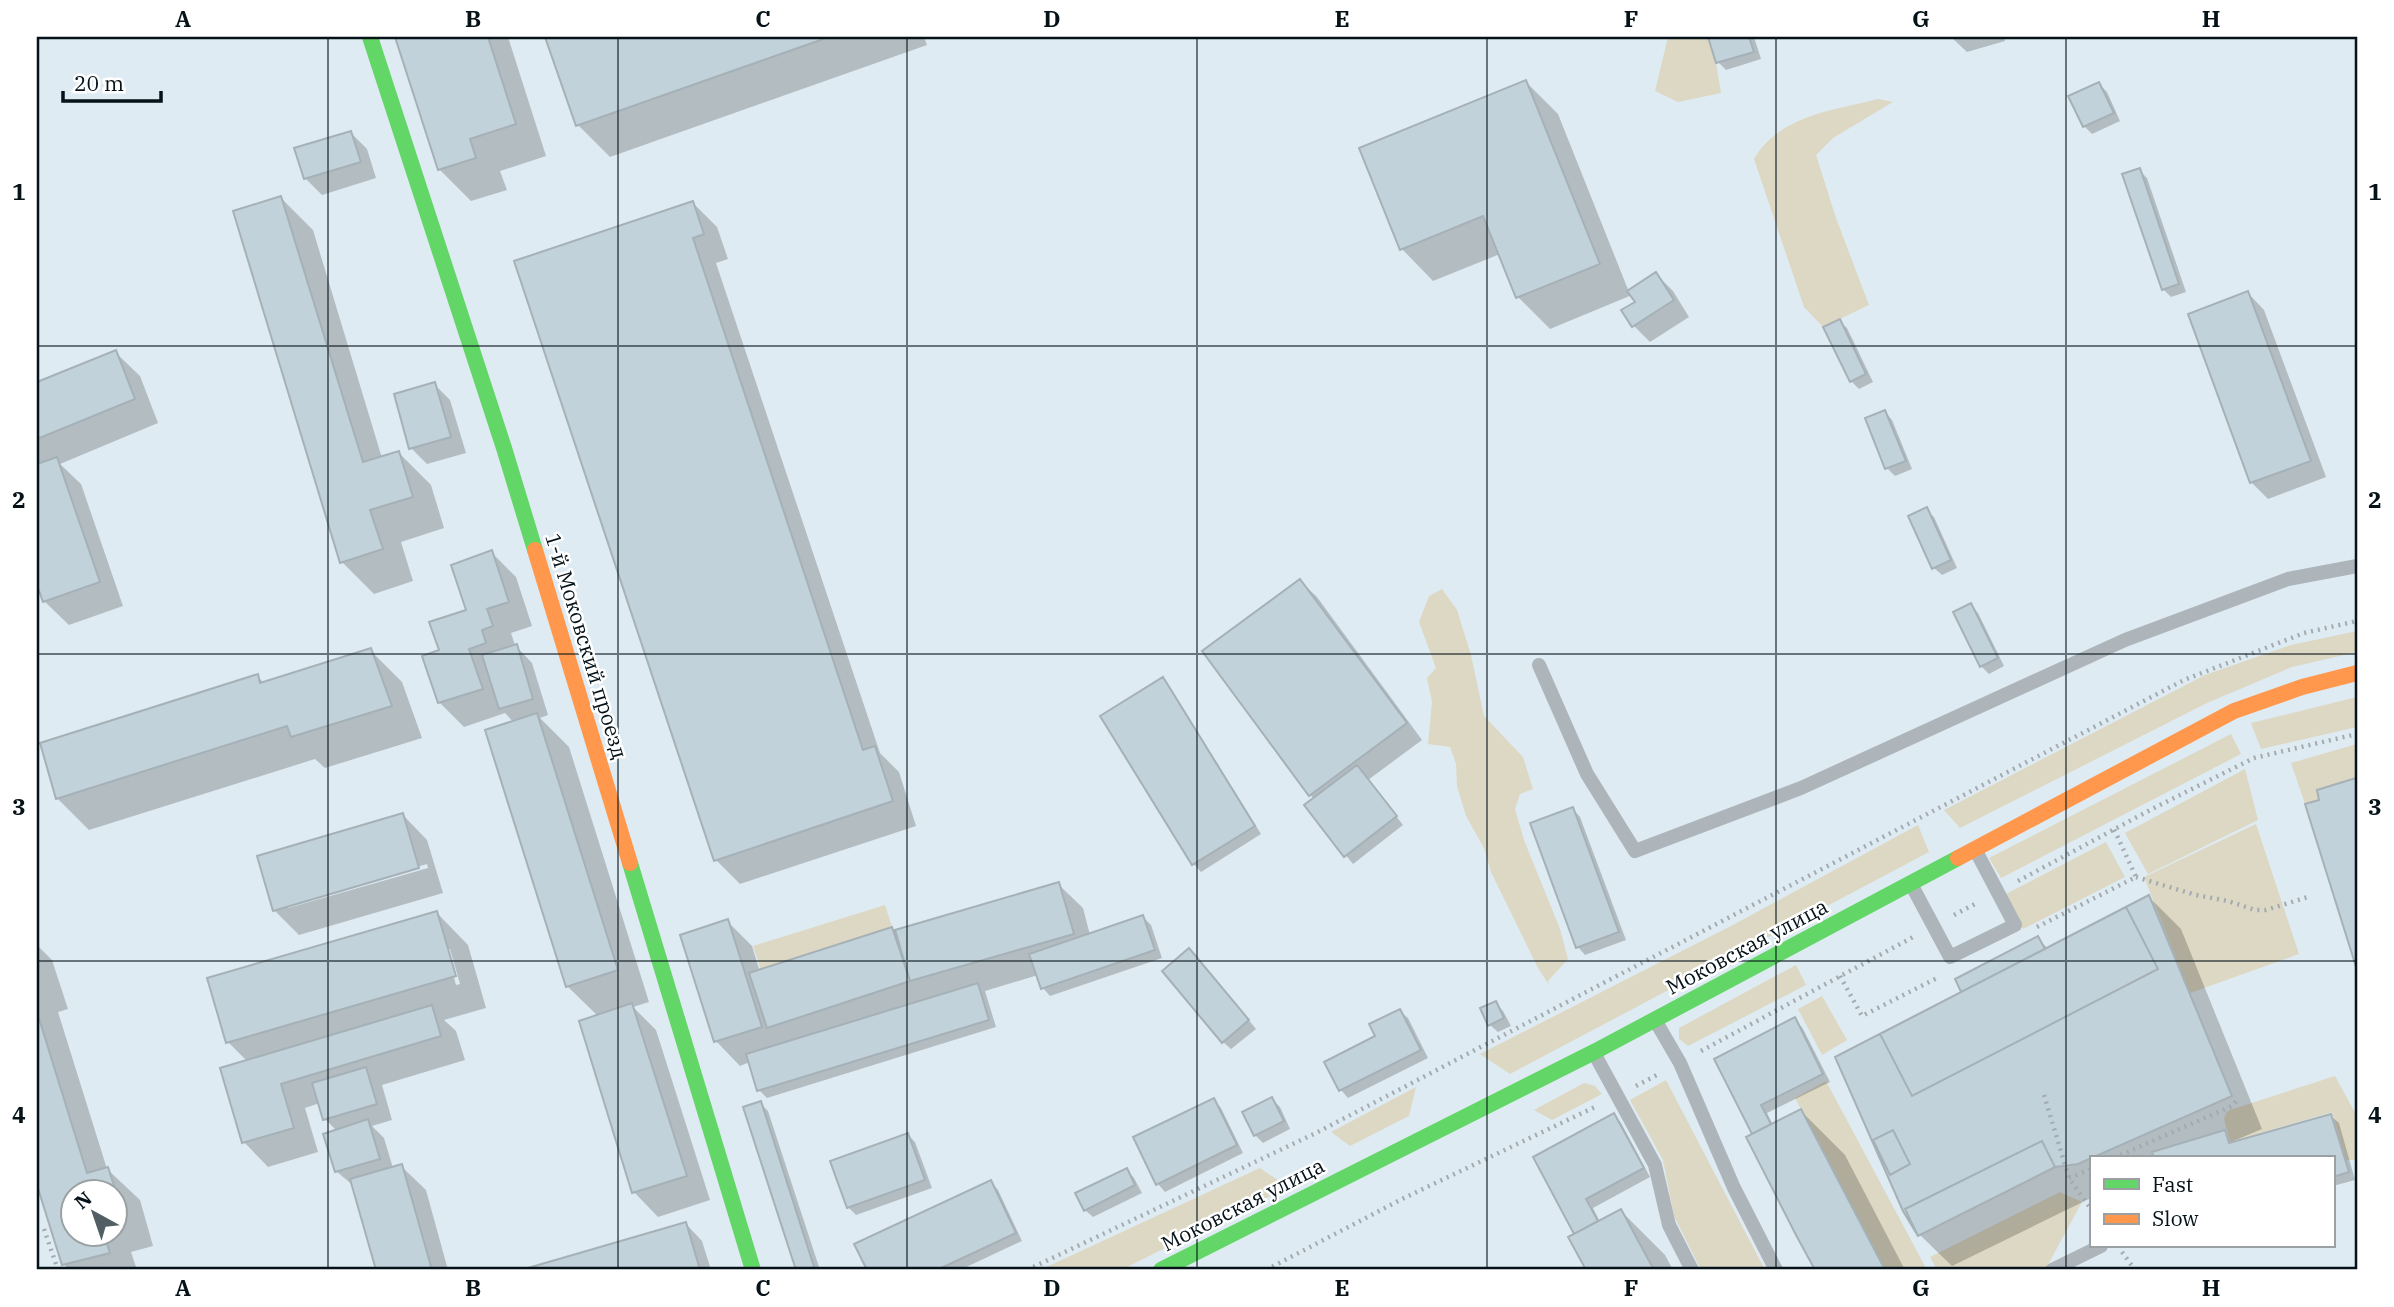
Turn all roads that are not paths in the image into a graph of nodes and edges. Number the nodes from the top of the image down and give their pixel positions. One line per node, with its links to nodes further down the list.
1 (370, 37): 10 (street, 1-й Моковский проезд)
2 (2357, 566): 3 (lane)
3 (1539, 666)
4 (2357, 673): 5 (street, Моковская улица)
5 (1976, 849): 6 (street, Моковская улица); 6 (lane)
6 (1911, 883): 7 (street, Моковская улица)
7 (1655, 1020): 8 (street, Моковская улица); 13 (lane)
8 (1594, 1052): 11 (street, Моковская улица); 12 (lane)
9 (2097, 1248): 14 (lane)
10 (753, 1270)
11 (1161, 1270)
12 (1692, 1270)
13 (1776, 1270)
14 (2052, 1270)

